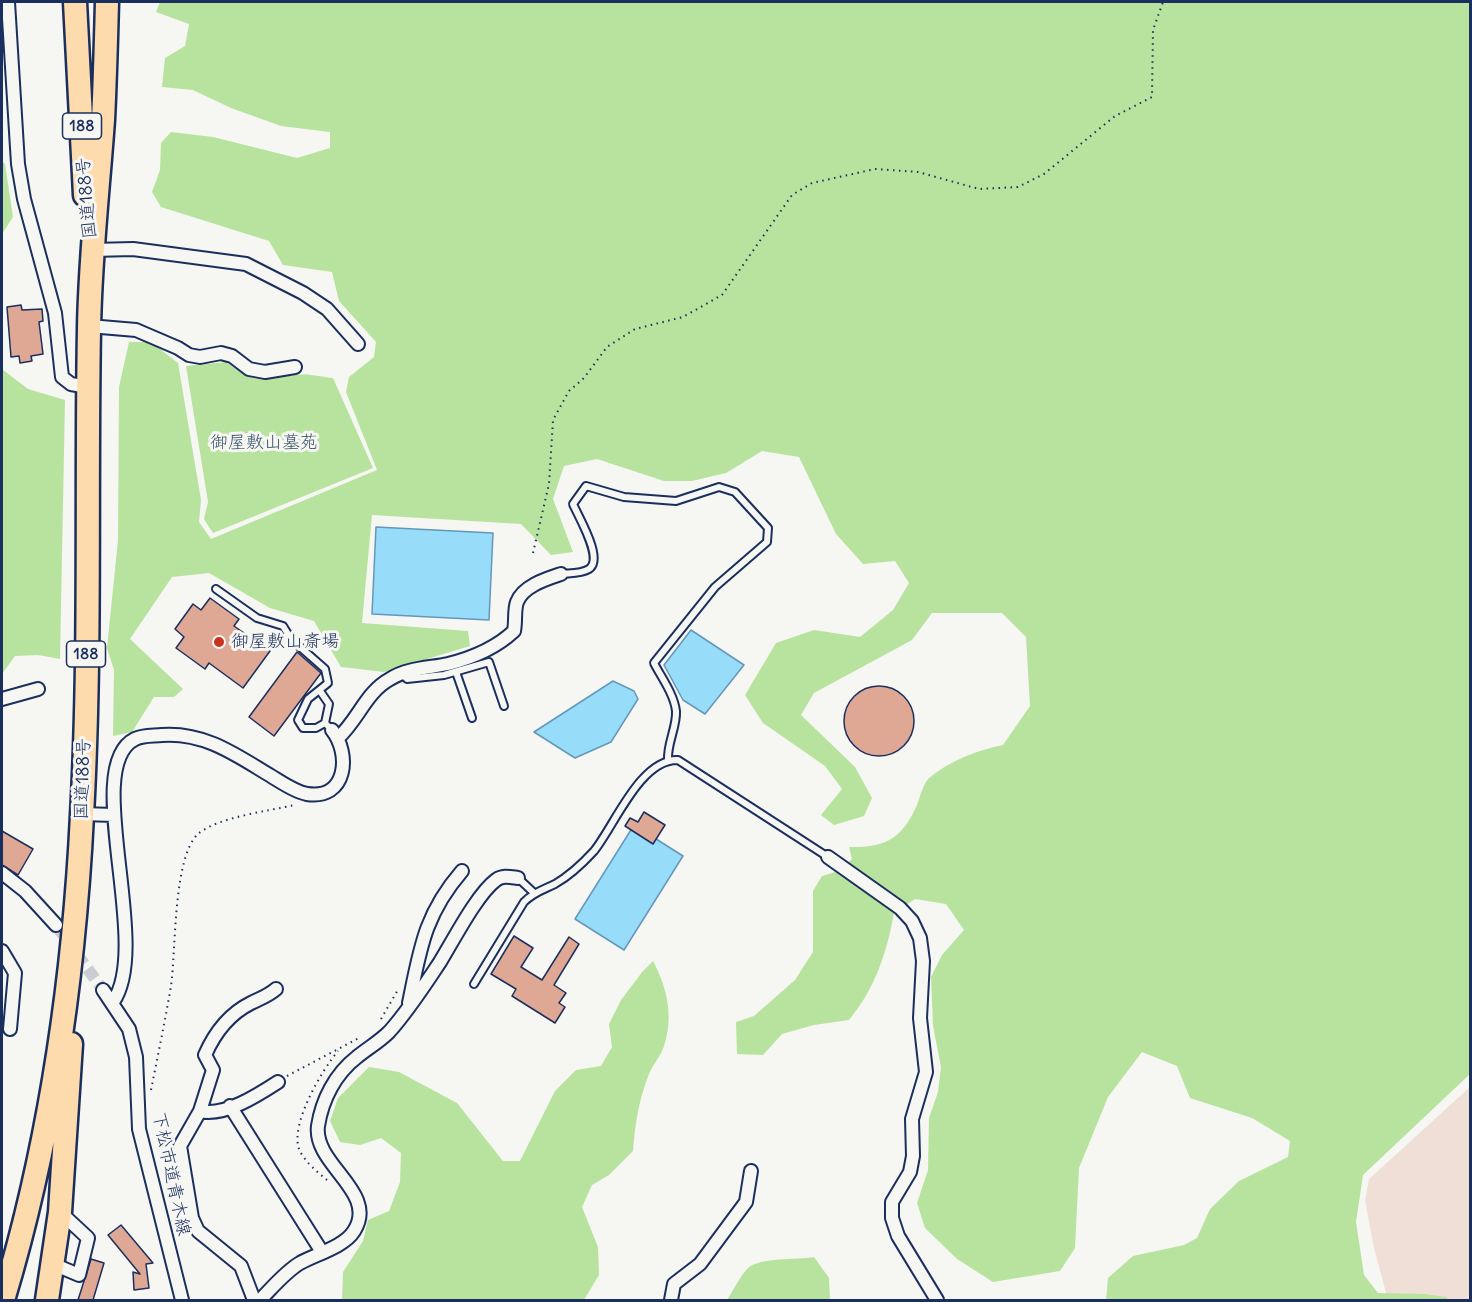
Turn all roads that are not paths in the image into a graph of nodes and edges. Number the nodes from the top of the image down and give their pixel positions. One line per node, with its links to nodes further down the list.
1 (8, 2): 10 (street)
2 (75, 2): 6 (highway, 国道188号 / 188)
3 (107, 2): 5 (highway, 国道188号 / 188)
4 (115, 2): 5 (highway, 国道188号 / 188)
5 (103, 119): 6 (highway, 国道188号 / 188)
6 (92, 250): 7 (highway, 国道188号 / 188); 8 (street)
7 (89, 326): 9 (street); 10 (highway, 国道188号 / 188)
8 (358, 344)
9 (295, 367)
10 (88, 387): 22 (highway, 国道188号 / 188)
11 (561, 574): 14 (street); 21 (lane)
12 (216, 589): 16 (lane)
13 (456, 672): 14 (lane); 18 (lane); 19 (lane)
14 (401, 674): 20 (street)
15 (38, 688): 17 (street)
16 (320, 691): 20 (lane); 20 (lane)
17 (2, 699)
18 (504, 706)
19 (472, 718)
20 (332, 730): 23 (street)
21 (668, 759): 24 (lane); 28 (lane)
22 (82, 814): 23 (street); 31 (highway, 国道188号 / 188)
23 (114, 815): 35 (street)
24 (828, 857): 53 (street)
25 (462, 871): 36 (street)
26 (2, 873): 29 (street)
27 (518, 878): 28 (lane); 36 (street)
28 (533, 892): 32 (lane)
29 (56, 926)
30 (2, 951): 37 (street)
31 (71, 961): 41 (highway, 国道188号 / 188); 43 (highway)
32 (474, 984)
33 (276, 989): 40 (street)
34 (103, 990): 35 (street, 下松市道青木線)
35 (113, 1002): 49 (street, 下松市道青木線)
36 (407, 1010): 44 (street)
37 (9, 1029)
38 (278, 1082): 39 (street)
39 (230, 1106): 40 (street); 44 (street)
40 (200, 1111): 50 (street)
41 (35, 1168): 46 (highway); 47 (highway, 国道188号 / 188)
42 (751, 1171): 52 (street)
43 (60, 1212): 45 (highway); 45 (street)
44 (322, 1252): 51 (street)
45 (53, 1264): 48 (highway)
46 (2, 1272)
47 (3, 1300)
48 (47, 1300)
49 (182, 1300)
50 (254, 1300)
51 (260, 1300)
52 (671, 1300)
53 (937, 1300)

